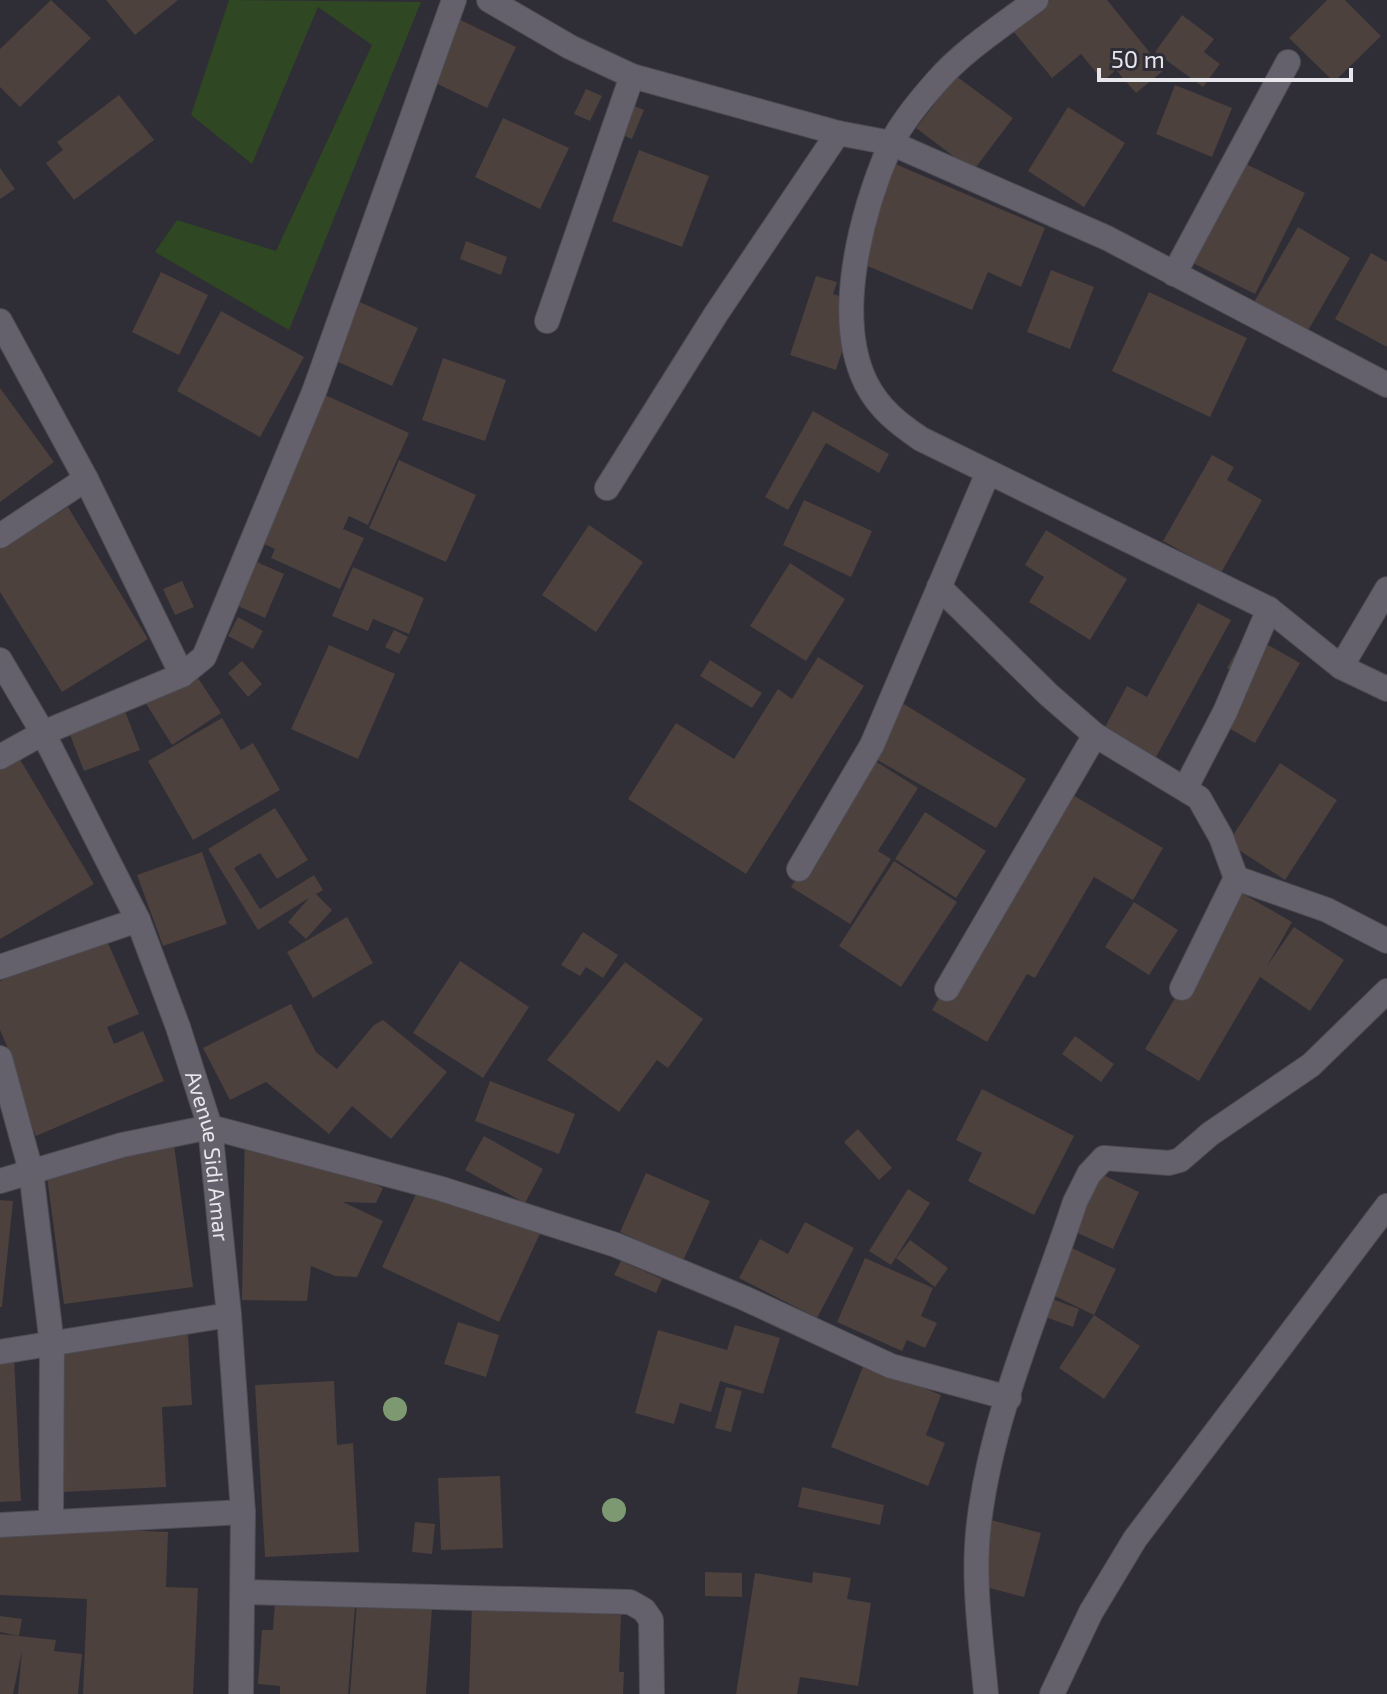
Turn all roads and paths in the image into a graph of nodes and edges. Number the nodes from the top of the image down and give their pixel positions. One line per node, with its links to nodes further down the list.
1 (454, 0): 21 (street)
2 (490, 0): 5 (street)
3 (1036, 0): 7 (street)
4 (1288, 62): 8 (street)
5 (632, 76): 6 (street); 10 (street)
6 (838, 133): 7 (street); 14 (street)
7 (891, 143): 8 (street); 12 (street)
8 (1174, 274): 11 (street)
9 (0, 321): 13 (street)
10 (547, 321)
11 (1387, 385)
12 (987, 475): 16 (street); 18 (street)
13 (86, 479): 15 (street); 21 (street)
14 (607, 488)
15 (0, 536)
16 (939, 587): 24 (street); 27 (street)
17 (1387, 589): 20 (street)
18 (1269, 609): 20 (street); 26 (street)
19 (0, 660): 23 (street, Avenue Sidi Amar)
20 (1341, 667): 22 (street)
21 (182, 675): 23 (street)
22 (1387, 689)
23 (43, 733): 25 (street); 29 (street, Avenue Sidi Amar)
24 (1095, 735): 26 (street); 33 (street)
25 (0, 757)
26 (1185, 789): 28 (street)
27 (799, 869)
28 (1236, 878): 30 (street); 32 (street)
29 (138, 920): 31 (street); 36 (street, Avenue Sidi Amar)
30 (1387, 941)
31 (0, 967)
32 (1182, 988)
33 (947, 989)
34 (1387, 991): 43 (street)
35 (0, 1058): 37 (street)
36 (210, 1127): 37 (street); 40 (street, Avenue Sidi Amar); 43 (street)
37 (31, 1171): 38 (street); 41 (street)
38 (0, 1181)
39 (1387, 1206): 51 (street)
40 (229, 1315): 41 (street); 44 (street, Avenue Sidi Amar)
41 (52, 1345): 42 (street); 45 (street)
42 (0, 1352)
43 (1009, 1398): 50 (street)
44 (243, 1512): 45 (street); 47 (street, Avenue Sidi Amar)
45 (51, 1520): 46 (street)
46 (0, 1525)
47 (245, 1592): 48 (street, Avenue Sidi Amar); 49 (street)
48 (241, 1694)
49 (652, 1694)
50 (986, 1694)
51 (1052, 1694)

